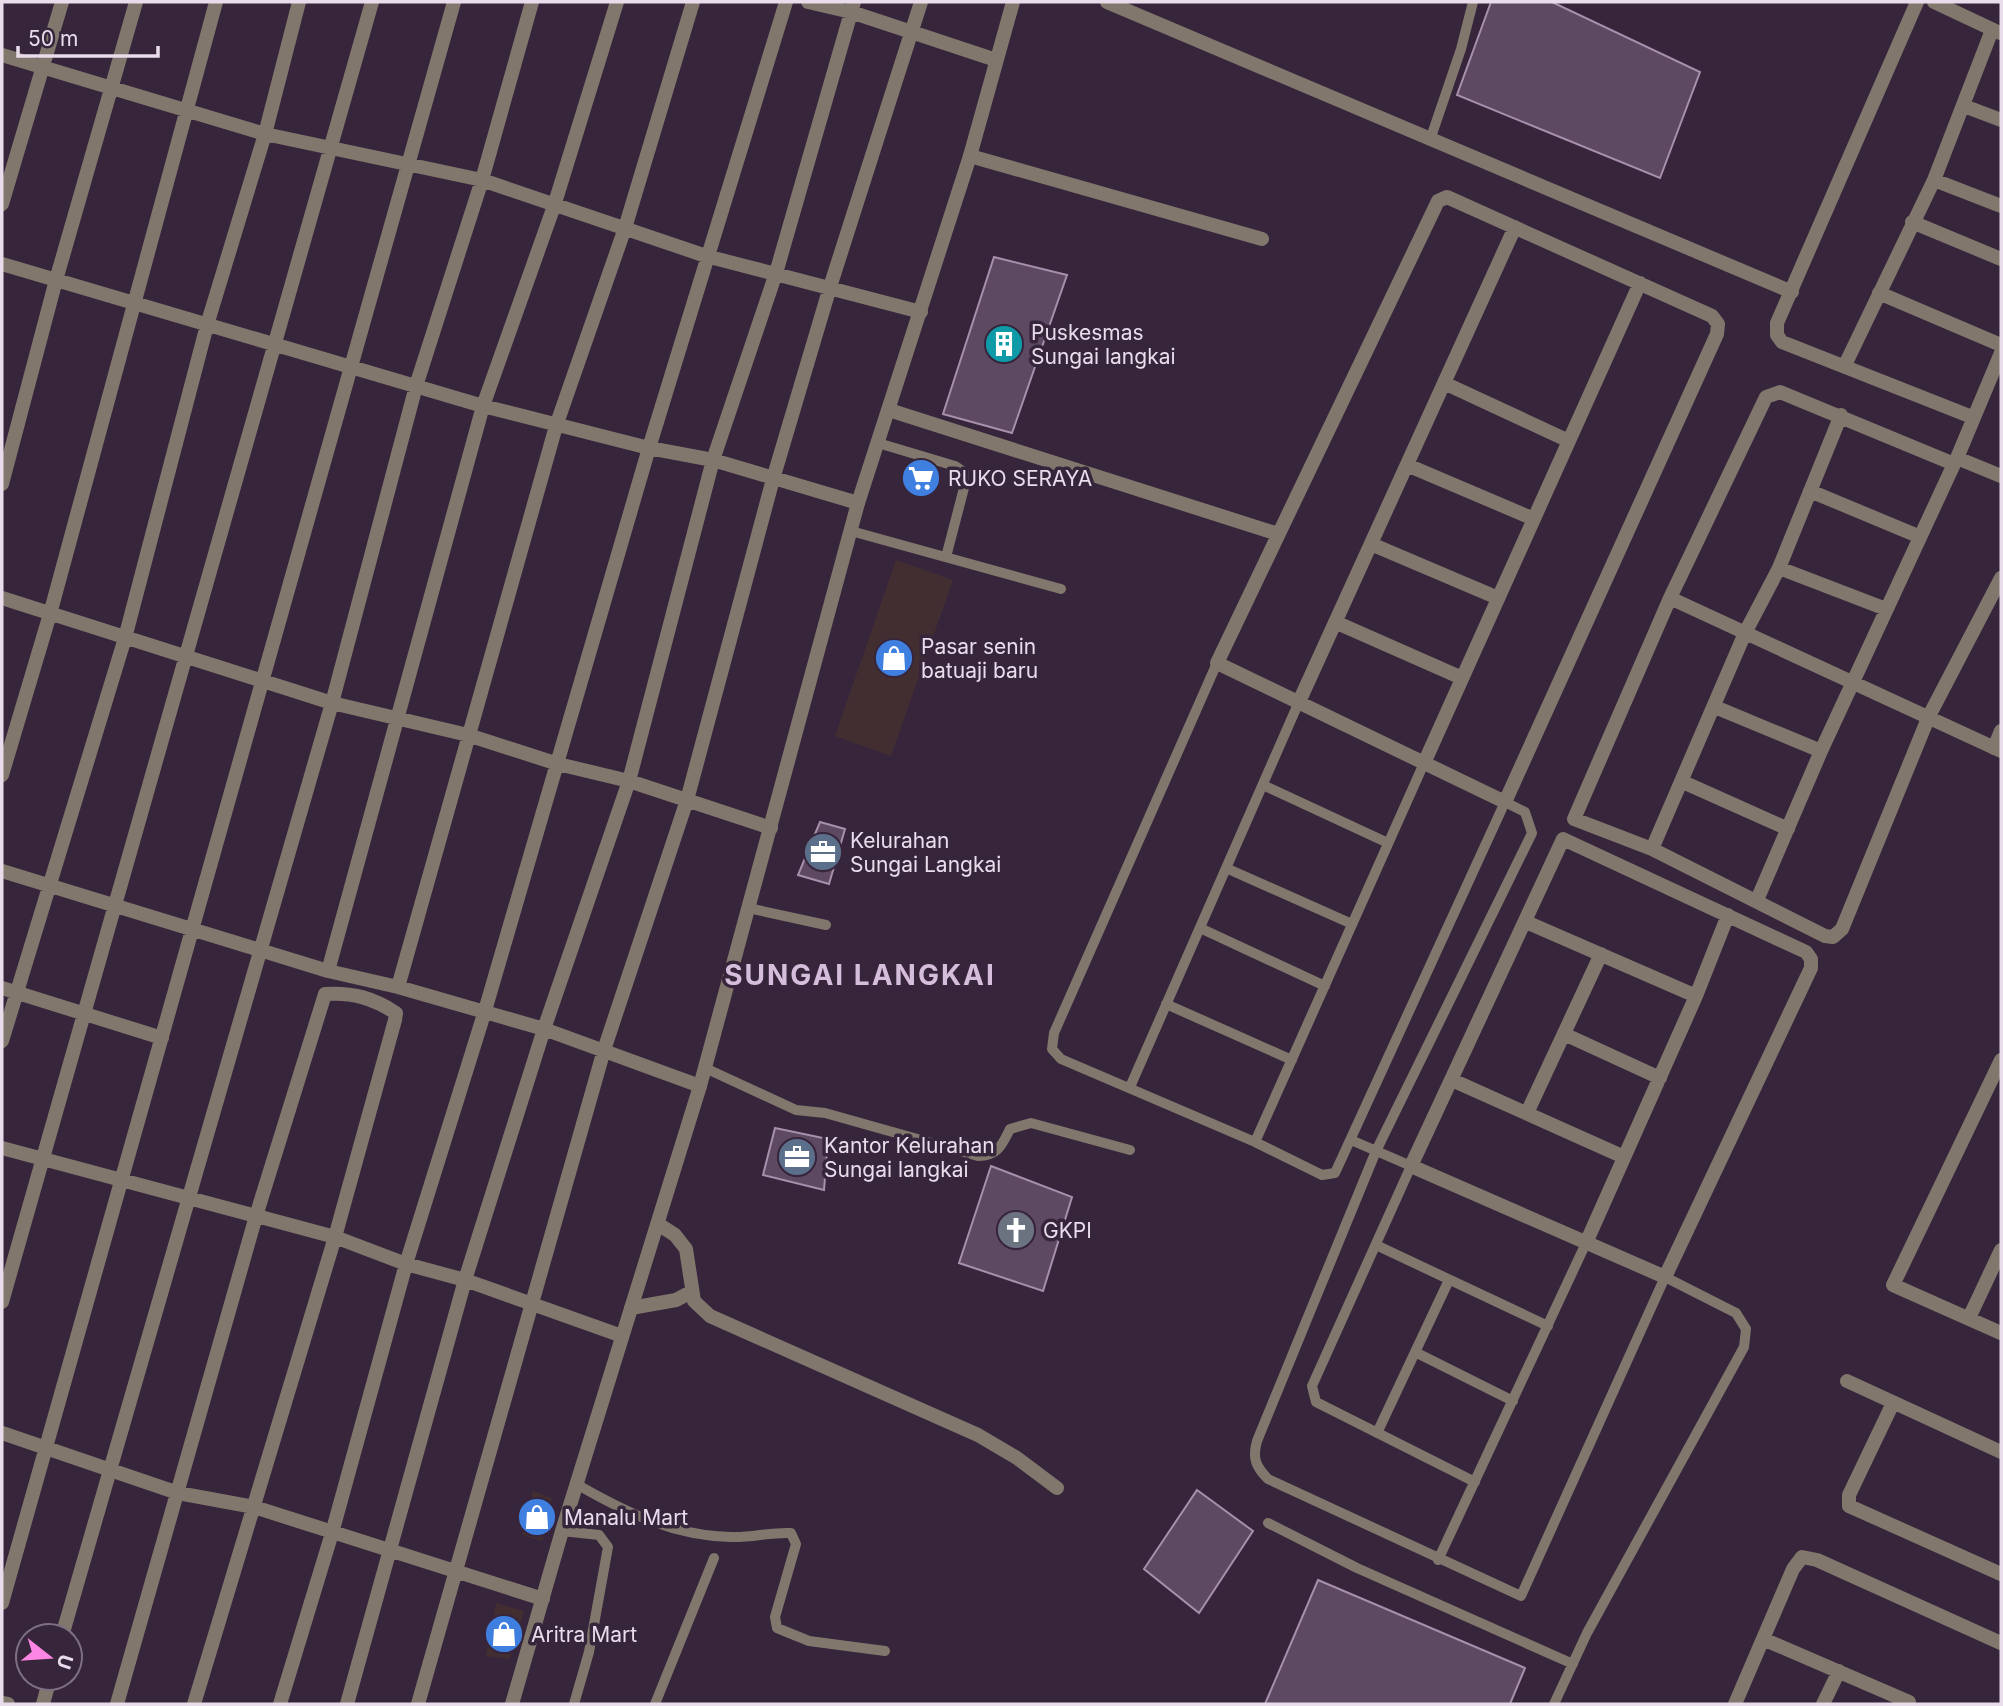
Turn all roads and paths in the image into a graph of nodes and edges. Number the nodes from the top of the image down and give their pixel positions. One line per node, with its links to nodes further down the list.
1 (62, 2): 23 (street)
2 (136, 2): 24 (street)
3 (216, 2): 26 (street)
4 (299, 2): 28 (street)
5 (372, 2): 30 (street)
6 (454, 2): 32 (street)
7 (532, 2): 33 (street)
8 (617, 2): 36 (street)
9 (693, 2): 40 (street)
10 (786, 2): 42 (street)
11 (808, 2): 18 (street)
12 (921, 2): 20 (street)
13 (1013, 2): 22 (street)
14 (1107, 2): 29 (street)
15 (1473, 2): 29 (lane)
16 (1917, 2): 49 (street)
17 (1934, 2): 19 (street)
18 (852, 7): 20 (street); 45 (street)
19 (1997, 31): 25 (street)
20 (912, 32): 22 (street); 48 (street)
21 (2, 55): 23 (street)
22 (996, 60): 31 (street)
23 (44, 68): 24 (street); 35 (street)
24 (111, 88): 26 (street); 46 (street)
25 (1964, 106): 27 (street); 34 (street)
26 (187, 112): 28 (street); 51 (street)
27 (2001, 120)
28 (265, 134): 30 (street); 53 (street)
29 (1430, 140): 49 (street)
30 (330, 148): 32 (street); 54 (street)
31 (970, 156): 41 (street); 52 (street)
32 (408, 164): 33 (street); 58 (street)
33 (481, 180): 36 (street); 60 (street)
34 (1934, 180): 37 (street); 38 (street)
35 (2, 204)
36 (554, 206): 40 (street); 61 (street)
37 (2001, 206)
38 (1912, 222): 43 (street); 50 (street)
39 (1516, 227): 47 (street); 59 (street); 78 (street)
40 (625, 228): 42 (street); 65 (street)
41 (1262, 239)
42 (706, 256): 45 (street); 68 (street)
43 (2001, 259)
44 (2, 264): 46 (street)
45 (776, 273): 48 (street); 69 (street)
46 (56, 280): 51 (street); 73 (street)
47 (1640, 283): 66 (street); 114 (street)
48 (830, 287): 52 (street); 72 (street)
49 (1792, 292): 57 (street)
50 (1880, 293): 55 (street); 57 (street)
51 (133, 303): 53 (street); 89 (street)
52 (920, 312): 62 (street)
53 (207, 324): 54 (street); 92 (street)
54 (274, 345): 58 (street); 93 (street)
55 (2001, 345)
56 (2001, 353): 64 (street)
57 (1845, 365): 64 (street)
58 (351, 367): 60 (street); 96 (street)
59 (1444, 383): 66 (street); 70 (street)
60 (416, 386): 61 (street); 98 (street)
61 (483, 406): 65 (street); 101 (street)
62 (889, 410): 67 (street); 78 (street)
63 (1841, 415): 74 (street); 79 (street); 87 (street)
64 (1972, 418): 71 (street)
65 (556, 426): 68 (street); 104 (street)
66 (1569, 441): 76 (street)
67 (878, 443): 75 (street); 81 (lane)
68 (649, 448): 69 (street); 108 (street)
69 (713, 460): 72 (street); 110 (street)
70 (1407, 465): 76 (street); 80 (street)
71 (2001, 476)
72 (774, 479): 75 (street); 113 (street)
73 (2, 484)
74 (1810, 491): 79 (street); 82 (street)
75 (858, 503): 77 (street)
76 (1534, 519): 86 (street)
77 (851, 531): 81 (lane); 115 (street)
78 (1278, 534): 94 (street)
79 (1918, 536): 88 (street)
80 (1371, 544): 86 (street); 90 (street)
81 (946, 557): 84 (lane)
82 (1779, 568): 88 (street); 91 (street)
83 (2001, 578): 102 (street)
84 (1061, 589)
85 (2, 598): 89 (street)
86 (1498, 598): 95 (street)
87 (1670, 598): 91 (street); 118 (street)
88 (1886, 609): 97 (street)
89 (50, 614): 92 (street); 109 (street)
90 (1335, 622): 95 (street); 99 (street)
91 (1745, 633): 97 (street); 100 (street)
92 (125, 638): 93 (street); 121 (street)
93 (186, 657): 96 (street); 123 (street)
94 (1217, 663): 99 (street); 153 (lane)
95 (1462, 678): 107 (street)
96 (262, 681): 98 (street); 130 (street)
97 (1853, 684): 102 (street); 106 (street)
98 (332, 704): 101 (street); 131 (street)
99 (1298, 704): 107 (street); 112 (lane)
100 (1715, 707): 106 (street); 111 (street)
101 (397, 716): 104 (street); 133 (street)
102 (1929, 716): 105 (street); 122 (street)
103 (2001, 731): 105 (street)
104 (468, 735): 108 (street); 135 (street)
105 (1998, 749)
106 (1821, 751): 116 (street)
107 (1425, 761): 114 (street); 117 (lane)
108 (558, 764): 110 (street); 140 (street)
109 (2, 775)
110 (629, 782): 113 (street); 142 (street)
111 (1683, 782): 116 (street); 118 (street)
112 (1263, 785): 117 (lane); 119 (lane)
113 (687, 800): 115 (street); 146 (street)
114 (1505, 802): 155 (lane); 159 (lane)
115 (771, 828): 124 (street)
116 (1788, 829): 122 (street)
117 (1388, 843): 127 (lane)
118 (1652, 849): 122 (street)
119 (1226, 868): 127 (lane); 129 (lane)
120 (2, 871): 121 (street)
121 (50, 886): 123 (street); 137 (street)
122 (1757, 900)
123 (114, 906): 130 (street); 141 (street)
124 (748, 908): 128 (lane); 149 (street)
125 (1728, 915): 126 (street); 138 (street); 172 (street)
126 (1526, 922): 132 (street); 151 (street)
127 (1352, 924): 134 (lane)
128 (826, 925)
129 (1199, 928): 134 (lane); 139 (lane)
130 (192, 930): 131 (street); 144 (street)
131 (261, 951): 133 (street); 164 (street)
132 (1601, 954): 138 (street); 143 (street)
133 (328, 971): 135 (street)
134 (1325, 986): 147 (lane)
135 (398, 987): 140 (street)
136 (2, 988): 137 (street)
137 (17, 993): 141 (street); 145 (street)
138 (1696, 996): 150 (street)
139 (1166, 1004): 147 (lane); 153 (lane)
140 (484, 1014): 142 (street); 171 (street)
141 (83, 1016): 144 (street); 161 (street)
142 (544, 1029): 146 (street); 173 (street)
143 (1564, 1034): 150 (street); 154 (street)
144 (162, 1038): 163 (street)
145 (2, 1041)
146 (604, 1050): 152 (street); 177 (street)
147 (1292, 1060): 156 (lane)
148 (2001, 1060): 179 (street)
149 (705, 1068): 152 (street); 158 (lane)
150 (1660, 1078): 160 (street)
151 (1452, 1080): 154 (street); 162 (street)
152 (700, 1086): 166 (street)
153 (1130, 1087): 156 (lane)
154 (1527, 1113): 160 (street)
155 (1351, 1140): 156 (lane); 159 (lane)
156 (1255, 1142)
157 (2, 1148): 161 (street)
158 (1130, 1150)
159 (1376, 1151): 162 (lane); 202 (lane)
160 (1624, 1157): 168 (street)
161 (43, 1158): 163 (street); 176 (street)
162 (1411, 1166): 168 (street); 169 (lane)
163 (122, 1179): 164 (street); 189 (street)
164 (190, 1197): 165 (street); 191 (street)
165 (256, 1216): 167 (street); 167 (street); 195 (street)
166 (658, 1224): 175 (street); 178 (street)
167 (335, 1237): 171 (street); 196 (street)
168 (1586, 1243): 172 (street); 180 (lane)
169 (1376, 1245): 174 (lane); 188 (lane)
170 (2001, 1250): 179 (street)
171 (406, 1264): 173 (street); 199 (street)
172 (1665, 1277): 202 (lane); 211 (lane)
173 (465, 1280): 177 (street); 200 (street)
174 (1449, 1280): 180 (lane); 183 (lane)
175 (691, 1292): 178 (street); 194 (street)
176 (2, 1302)
177 (532, 1302): 182 (street); 203 (street)
178 (631, 1308): 182 (street)
179 (1969, 1318): 181 (street)
180 (1548, 1326): 185 (lane)
181 (2001, 1333)
182 (622, 1336): 193 (street)
183 (1415, 1352): 185 (lane); 188 (lane)
184 (1847, 1381): 186 (street)
185 (1513, 1401): 192 (lane)
186 (1893, 1402): 190 (street); 204 (street)
187 (2, 1433): 189 (street)
188 (1377, 1433): 192 (lane)
189 (46, 1447): 191 (street); 206 (street)
190 (2001, 1452)
191 (111, 1468): 195 (street); 207 (street)
192 (1475, 1482): 202 (lane)
193 (578, 1485): 198 (street); 210 (lane)
194 (1057, 1488)
195 (178, 1493): 196 (street); 215 (street)
196 (254, 1507): 199 (street); 216 (street)
197 (1268, 1523): 211 (lane)
198 (562, 1531): 205 (street); 221 (lane)
199 (332, 1533): 200 (street); 217 (street)
200 (389, 1549): 203 (street); 218 (street)
201 (714, 1558): 222 (lane)
202 (1438, 1560)
203 (456, 1572): 205 (street); 219 (street)
204 (2001, 1574)
205 (543, 1599): 220 (street)
206 (2, 1603)
207 (66, 1622)
208 (1763, 1639): 209 (street); 212 (street); 224 (street)
209 (2001, 1643)
210 (885, 1651)
211 (1573, 1664): 223 (lane)
212 (1839, 1671): 225 (street); 226 (street)
213 (2, 1703): 214 (street)
214 (8, 1704)
215 (117, 1704)
216 (194, 1704)
217 (280, 1704)
218 (347, 1704)
219 (418, 1704)
220 (512, 1704)
221 (574, 1704)
222 (655, 1704)
223 (1554, 1704)
224 (1735, 1704)
225 (1823, 1704)
226 (1912, 1704)

